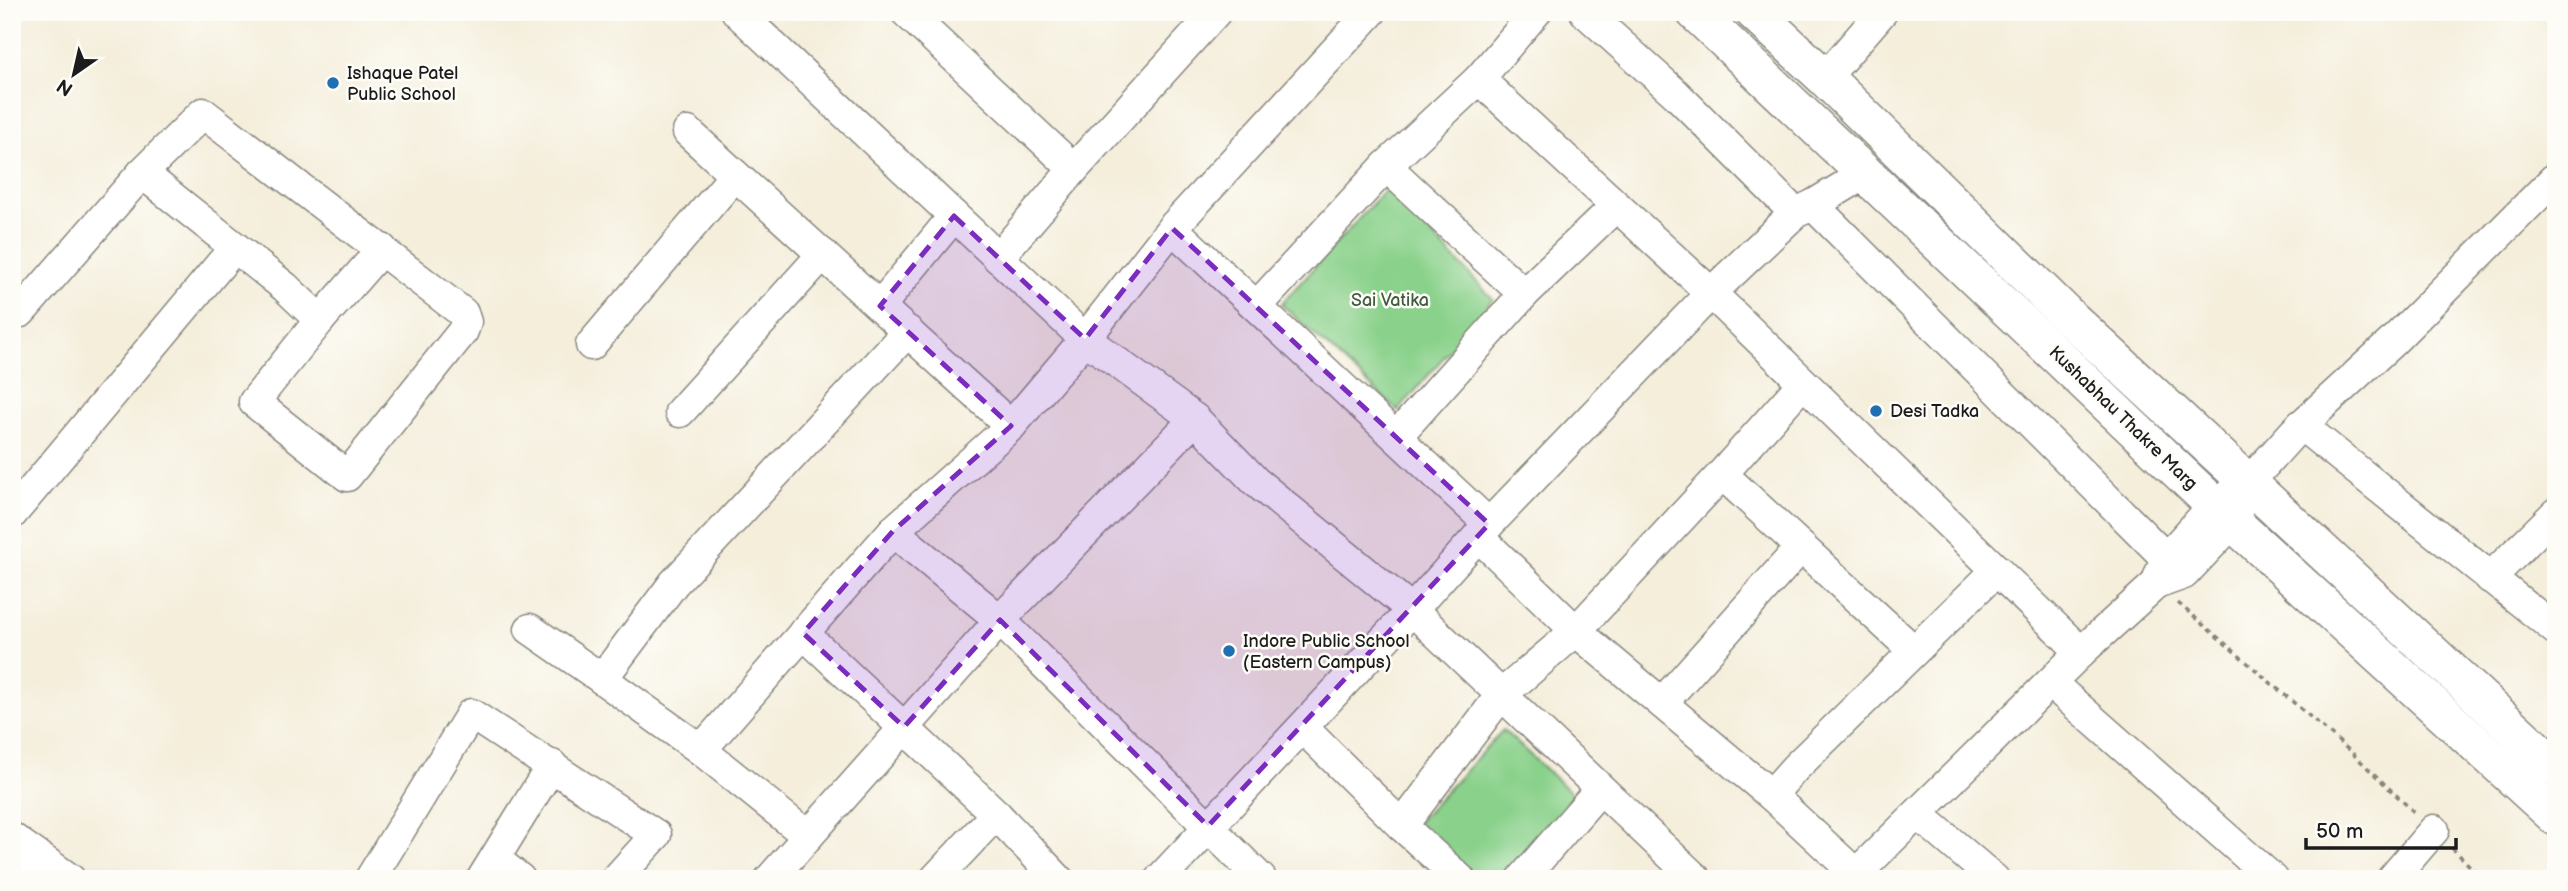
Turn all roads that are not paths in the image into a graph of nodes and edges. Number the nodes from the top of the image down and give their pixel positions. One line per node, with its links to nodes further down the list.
1 (737, 12): 21 (street)
2 (906, 12): 14 (street)
3 (1216, 12): 14 (street)
4 (1371, 12): 22 (street)
5 (1536, 12): 11 (street)
6 (1585, 12): 20 (street)
7 (1695, 12): 16 (main road, Kushabhau Thakre Marg)
8 (1882, 12): 10 (street)
9 (1757, 13): 10 (main road, Kushabhau Thakre Marg)
10 (1825, 78): 43 (main road, Kushabhau Thakre Marg)
11 (1479, 79): 13 (street); 19 (street)
12 (688, 132): 17 (street)
13 (1386, 166): 28 (street); 30 (street)
14 (1074, 169): 26 (street)
15 (142, 173): 23 (street); 24 (street); 31 (street)
16 (1866, 173): 20 (street); 46 (main road, Kushabhau Thakre Marg)
17 (735, 175): 25 (street); 35 (street)
18 (2556, 177): 39 (street)
19 (1616, 205): 27 (street); 28 (street)
20 (1804, 209): 27 (street); 51 (street)
21 (954, 216): 26 (street); 29 (street)
22 (1172, 228): 30 (street); 34 (street)
23 (236, 247): 32 (street); 45 (street)
24 (382, 249): 32 (street); 32 (street)
25 (823, 254): 29 (street); 37 (street)
26 (998, 258): 34 (street)
27 (1711, 293): 36 (street); 47 (street)
28 (1524, 294): 41 (street)
29 (880, 306): 33 (street)
30 (1256, 306): 41 (street)
31 (22, 312)
32 (320, 320)
33 (908, 331): 40 (street); 61 (street)
34 (1085, 339): 38 (street); 40 (street)
35 (591, 345)
36 (1802, 384): 42 (street); 50 (street)
37 (680, 412)
38 (1195, 419): 53 (street); 54 (street)
39 (2301, 425): 43 (street); 52 (street)
40 (1011, 426): 48 (street)
41 (1396, 437): 47 (street)
42 (1722, 474): 49 (street); 57 (street)
43 (2248, 484): 46 (street); 69 (main road, Kushabhau Thakre Marg)
44 (2556, 513): 52 (street)
45 (12, 514)
46 (2223, 514): 51 (street); 74 (main road, Kushabhau Thakre Marg)
47 (1484, 530): 53 (street); 57 (street)
48 (893, 531): 54 (street); 58 (street)
49 (1801, 547): 59 (street); 64 (street)
50 (1997, 570): 59 (street); 60 (street)
51 (2161, 571): 60 (street)
52 (2490, 578): 56 (street)
53 (1412, 610): 63 (street); 66 (street)
54 (1000, 620): 65 (street); 75 (street)
55 (530, 629): 61 (street)
56 (2556, 630)
57 (1576, 631): 63 (street); 64 (street)
58 (803, 633): 65 (street); 67 (street)
59 (1914, 651): 71 (street)
60 (2081, 652): 62 (street)
61 (602, 679): 67 (street)
62 (2050, 683): 73 (street); 97 (street)
63 (1501, 695): 70 (street); 76 (street)
64 (1662, 703): 71 (street)
65 (904, 727): 72 (street); 78 (street)
66 (1303, 727): 75 (street); 76 (street)
67 (701, 750): 78 (street)
68 (552, 765): 81 (street); 86 (street); 88 (street)
69 (2556, 768)
70 (1600, 789): 82 (street); 95 (street)
71 (1771, 795): 83 (street)
72 (996, 814): 90 (street); 91 (street)
73 (1918, 814): 83 (street); 96 (street)
74 (2556, 817)
75 (1208, 826): 92 (street); 93 (street)
76 (1402, 826): 94 (street)
77 (2434, 830): 98 (street)
78 (808, 836): 89 (street)
79 (12, 838): 85 (street)
80 (12, 864): 84 (street)
81 (488, 869): 87 (street)
82 (1681, 874)
83 (1854, 876)
84 (33, 879)
85 (70, 879)
86 (370, 879)
87 (520, 879)
88 (616, 879)
89 (770, 879)
90 (935, 879)
91 (1058, 879)
92 (1160, 879)
93 (1261, 879)
94 (1460, 879)
95 (1522, 879)
96 (1994, 879)
97 (2273, 879)
98 (2392, 879)

